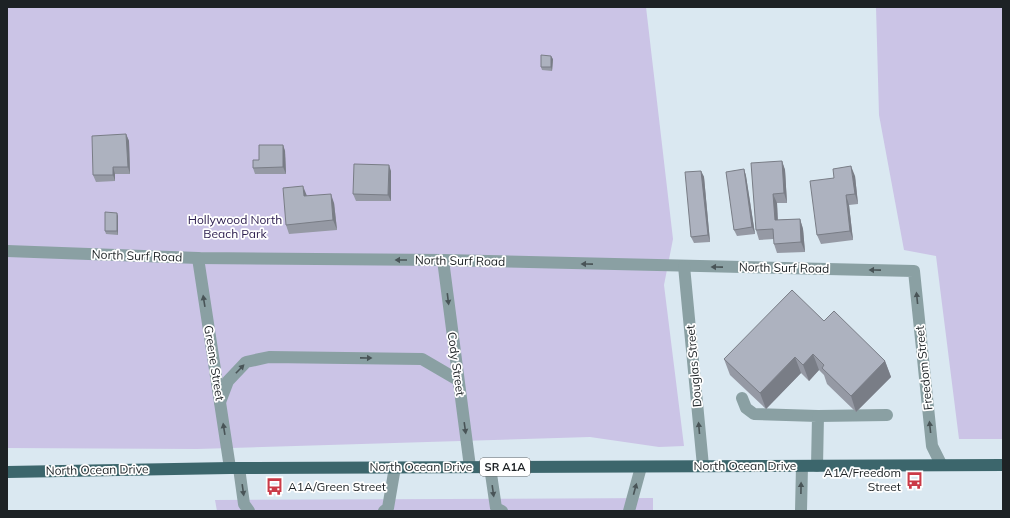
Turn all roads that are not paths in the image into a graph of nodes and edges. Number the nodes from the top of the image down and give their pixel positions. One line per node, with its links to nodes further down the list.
1 (7, 251): 2 (street, North Surf Road)
2 (198, 258): 3 (street, North Surf Road, one-way to 2); 8 (street, Greene Street, one-way to 2)
3 (442, 260): 4 (street, North Surf Road, one-way to 3); 6 (street, Cody Street, one-way to 6)
4 (684, 266): 5 (street, North Surf Road, one-way to 4); 13 (street, Douglas Street, one-way to 4)
5 (914, 271): 11 (street, Freedom Street, one-way to 5)
6 (458, 380): 8 (street, one-way to 6); 17 (street, Cody Street, one-way to 17)
7 (742, 398): 10 (street)
8 (220, 402): 20 (street, Greene Street, one-way to 8)
9 (887, 415): 10 (street)
10 (818, 416): 15 (street)
11 (941, 464): 12 (main road, North Ocean Drive / SR A1A); 15 (main road, North Ocean Drive / SR A1A)
12 (1003, 465)
13 (703, 466): 14 (main road, North Ocean Drive / SR A1A); 19 (main road, North Ocean Drive / SR A1A)
14 (802, 466): 15 (main road, North Ocean Drive / SR A1A); 26 (street, one-way to 14)
15 (817, 466)
16 (395, 467): 17 (main road, North Ocean Drive / SR A1A); 20 (main road, North Ocean Drive / SR A1A); 23 (street)
17 (470, 467): 18 (main road, North Ocean Drive / SR A1A)
18 (490, 467): 19 (main road, North Ocean Drive / SR A1A); 24 (street, one-way to 24)
19 (641, 467): 25 (street, one-way to 19)
20 (235, 468): 21 (main road, North Ocean Drive / SR A1A); 22 (street, Greene Street, one-way to 22)
21 (7, 472)
22 (249, 511)
23 (384, 511)
24 (502, 511)
25 (629, 511)
26 (801, 511)

